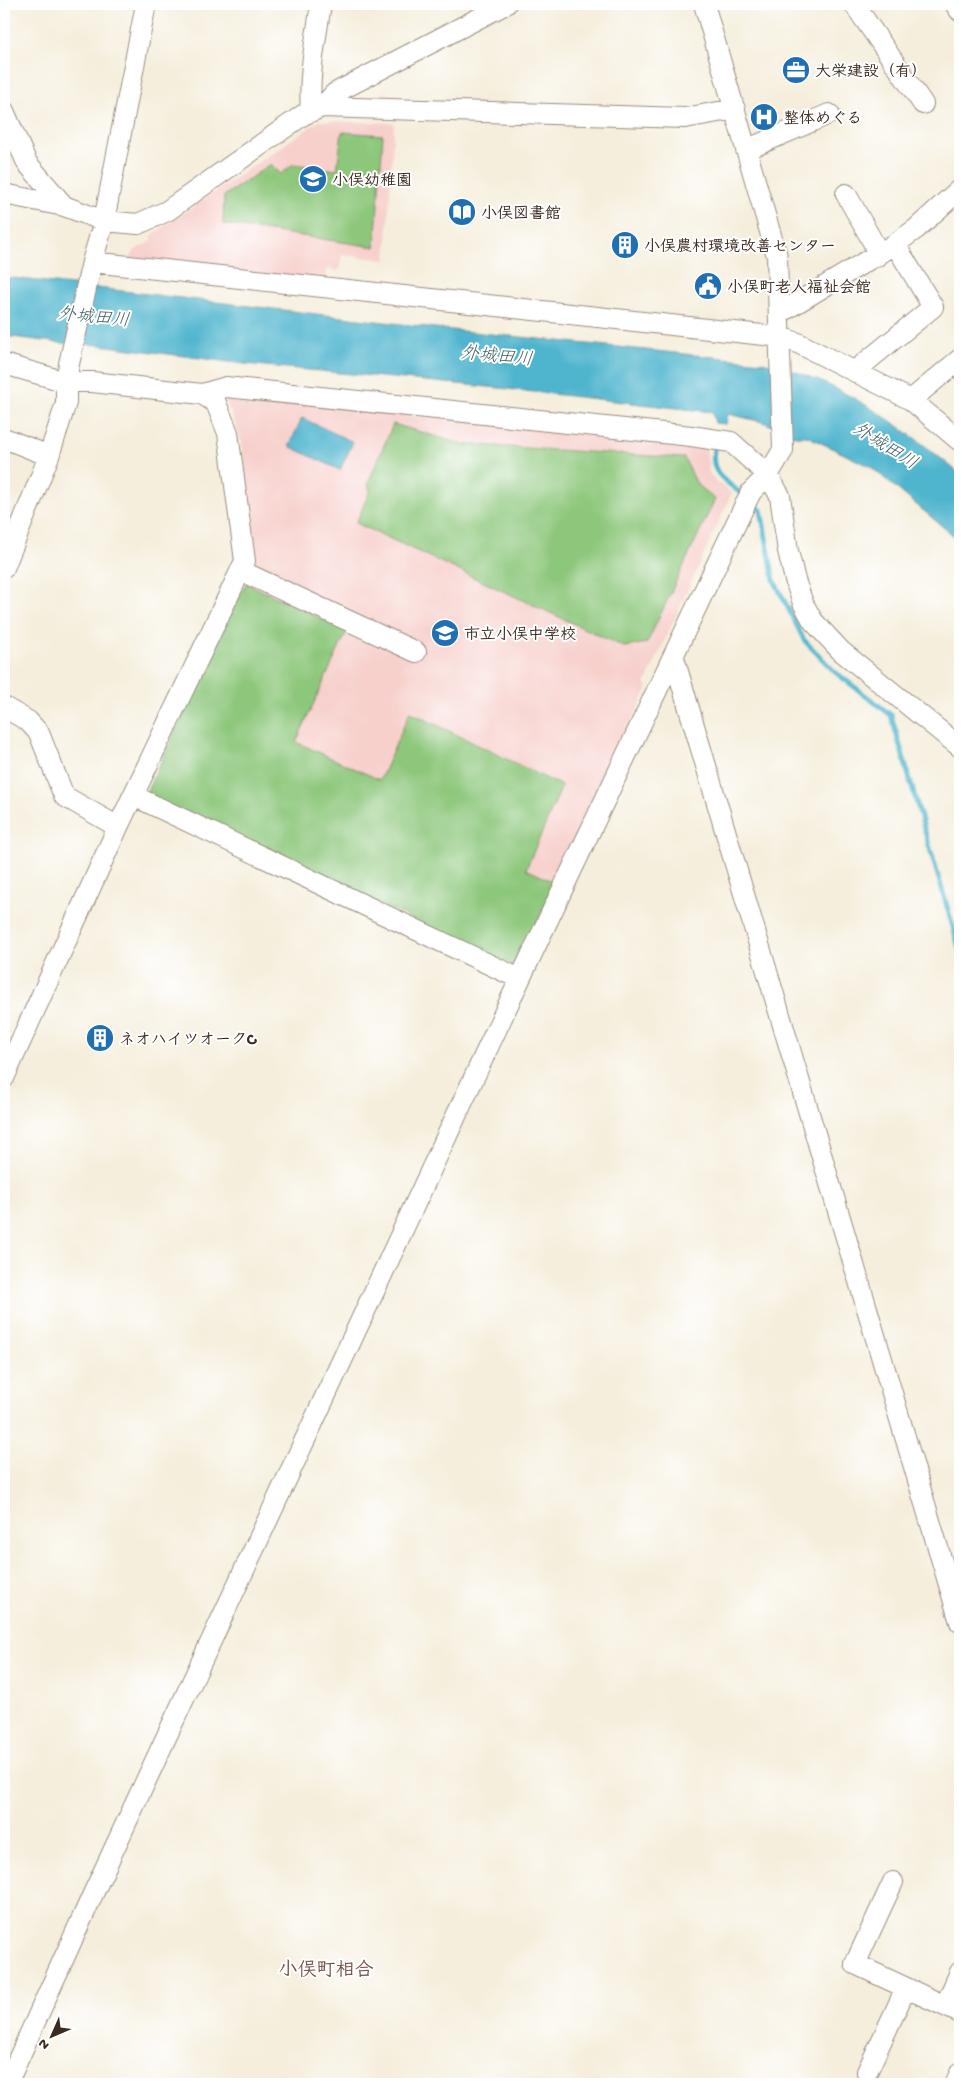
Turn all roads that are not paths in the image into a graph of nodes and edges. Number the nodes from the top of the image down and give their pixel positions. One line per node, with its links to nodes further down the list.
1 (146, 4): 18 (street)
2 (321, 4): 9 (street)
3 (506, 4): 9 (street)
4 (704, 4): 10 (street)
5 (854, 4): 8 (street)
6 (955, 4): 7 (street)
7 (960, 11)
8 (923, 104)
9 (316, 108): 10 (street); 18 (street)
10 (735, 109): 13 (street)
11 (4, 111): 17 (street)
12 (829, 114): 13 (street)
13 (746, 150): 22 (street)
14 (4, 194): 17 (street)
15 (846, 194): 20 (street)
16 (957, 198): 19 (street)
17 (64, 206): 18 (street)
18 (104, 221): 21 (street)
19 (895, 244): 20 (street); 26 (street)
20 (876, 257): 22 (street)
21 (91, 266): 23 (street); 27 (street)
22 (780, 313): 23 (street)
23 (781, 343): 26 (street); 33 (street)
24 (960, 359): 29 (street)
25 (4, 364): 27 (street)
26 (855, 371): 29 (street)
27 (75, 377): 28 (street); 32 (street)
28 (202, 394): 33 (street); 35 (street)
29 (910, 400): 31 (street)
30 (4, 438): 32 (street)
31 (960, 441)
32 (49, 456): 34 (street)
33 (768, 475): 37 (street); 39 (street)
34 (4, 568)
35 (241, 571): 36 (street); 40 (street)
36 (416, 652)
37 (674, 658): 42 (street); 44 (street)
38 (4, 707): 41 (street)
39 (960, 747)
40 (134, 796): 41 (street); 42 (street)
41 (118, 827): 43 (street)
42 (520, 979): 51 (street)
43 (4, 1078)
44 (960, 1622)
45 (893, 1882): 47 (street)
46 (960, 1972): 48 (street)
47 (906, 1988): 48 (street); 49 (street)
48 (953, 2010)
49 (867, 2072)
50 (960, 2073): 52 (street)
51 (7, 2084)
52 (955, 2084)

